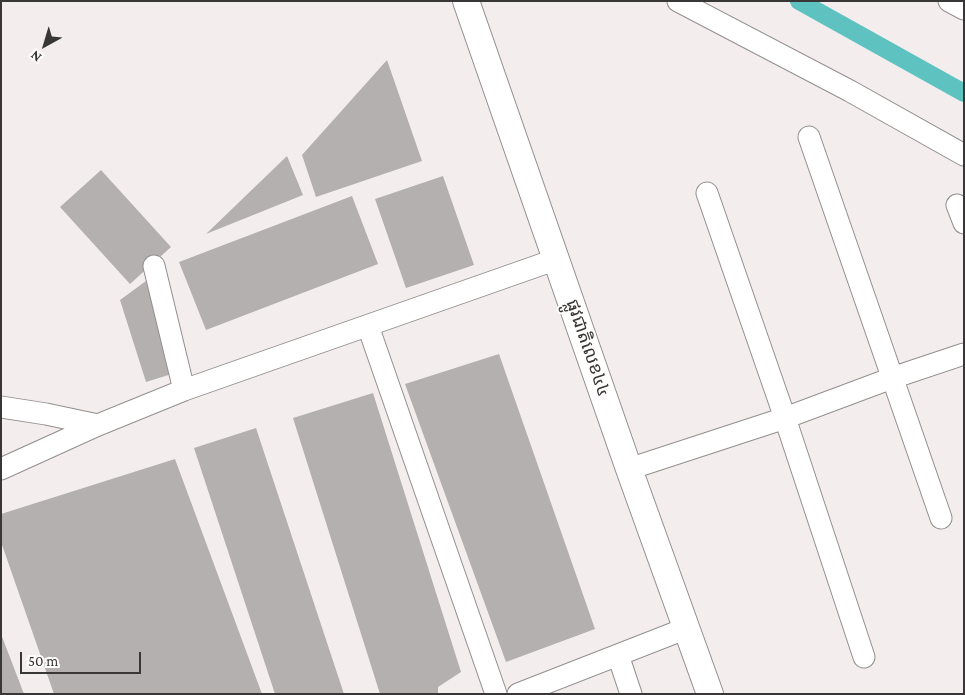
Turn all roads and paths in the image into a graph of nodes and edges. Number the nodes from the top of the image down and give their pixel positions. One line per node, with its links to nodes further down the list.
1 (466, 1): 6 (main road, ផ្លូវជាតិលេខ៤៤)
2 (678, 1): 4 (street)
3 (808, 137): 10 (street)
4 (964, 155)
5 (707, 193): 13 (street)
6 (557, 260): 8 (street); 16 (main road, ផ្លូវជាតិលេខ៤៤)
7 (154, 266): 11 (street)
8 (368, 326): 11 (street); 21 (street)
9 (964, 354): 10 (street)
10 (892, 378): 13 (street); 17 (street)
11 (184, 390): 14 (street)
12 (1, 407): 14 (street)
13 (785, 418): 16 (street); 20 (street)
14 (98, 425): 15 (street)
15 (1, 469)
16 (629, 469): 18 (main road, ផ្លូវជាតិលេខ៤៤)
17 (941, 518)
18 (688, 628): 19 (street); 24 (main road, ផ្លូវជាតិលេខ៤៤)
19 (618, 655): 22 (street); 23 (street)
20 (864, 657)
21 (496, 694)
22 (518, 694)
23 (631, 694)
24 (710, 694)

